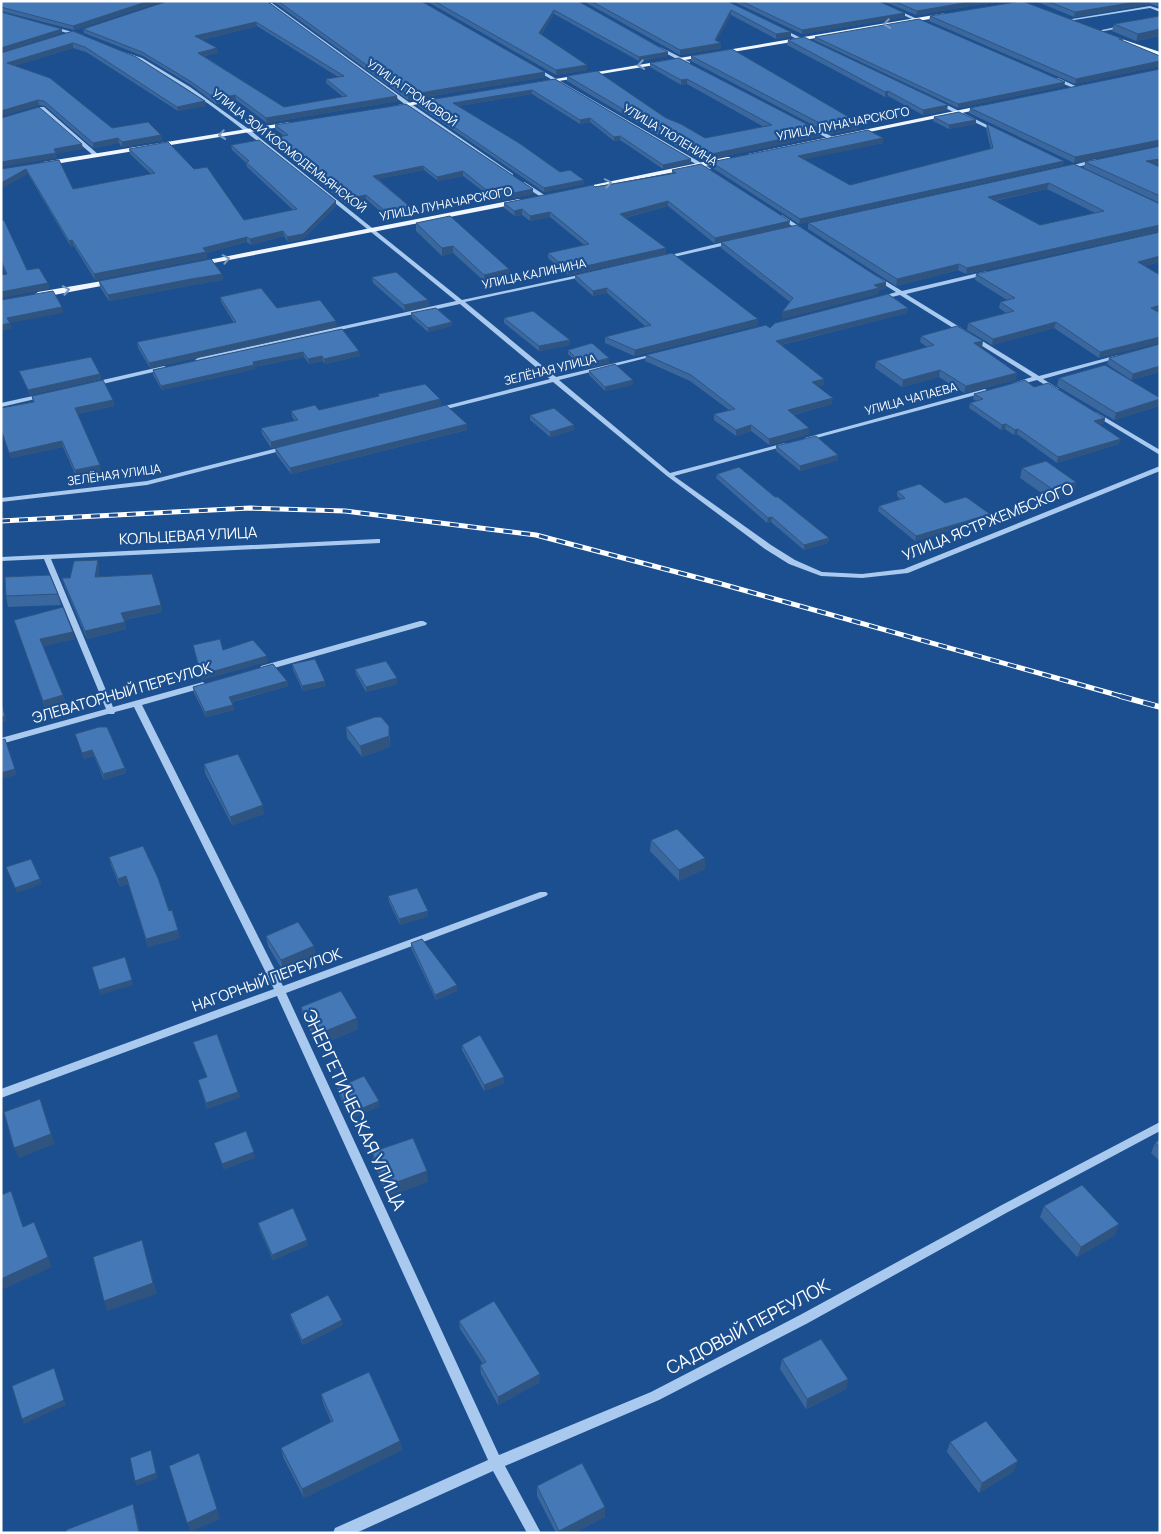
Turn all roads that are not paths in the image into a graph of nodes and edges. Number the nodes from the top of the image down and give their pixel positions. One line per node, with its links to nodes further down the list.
1 (874, 1): 6 (street)
2 (274, 3): 35 (street, УЛИЦА ГРОМОВОЙ)
3 (1160, 11): 7 (street)
4 (954, 13): 6 (main road)
5 (1059, 16): 7 (main road)
6 (916, 20): 12 (street); 18 (main road, one-way to 18)
7 (1068, 20): 8 (main road)
8 (1084, 25)
9 (1134, 25): 15 (street)
10 (46, 26): 16 (street)
11 (775, 26): 18 (street)
12 (934, 27)
13 (1091, 28): 15 (main road)
14 (83, 30): 16 (street)
15 (1099, 31): 23 (main road)
16 (74, 33): 17 (street); 19 (street)
17 (65, 36)
18 (801, 39): 21 (street); 24 (main road)
19 (90, 40)
20 (654, 44): 24 (street)
21 (818, 47)
22 (115, 49): 42 (street, УЛИЦА ЗОИ КОСМОДЕМЬЯНСКОЙ)
23 (1160, 54)
24 (680, 59): 26 (street); 28 (main road, one-way to 28)
25 (531, 64): 28 (street, УЛИЦА ТЮЛЕНИНА)
26 (697, 68)
27 (1051, 77): 30 (street)
28 (556, 79): 32 (main road); 50 (street, УЛИЦА ТЮЛЕНИНА)
29 (1087, 86): 30 (main road)
30 (1078, 88): 31 (main road)
31 (1060, 92)
32 (464, 94)
33 (445, 98): 35 (main road)
34 (932, 100): 38 (street)
35 (408, 104): 37 (main road); 57 (street, УЛИЦА ГРОМОВОЙ)
36 (996, 105): 38 (main road, УЛИЦА ЛУНАЧАРСКОГО)
37 (380, 109)
38 (959, 112): 43 (street); 44 (main road, УЛИЦА ЛУНАЧАРСКОГО)
39 (26, 113): 46 (street)
40 (295, 123): 42 (main road)
41 (802, 124): 44 (street)
42 (248, 131): 46 (main road, one-way to 46); 63 (street, УЛИЦА ЗОИ КОСМОДЕМЬЯНСКОЙ)
43 (1002, 133)
44 (829, 137): 45 (main road, УЛИЦА ЛУНАЧАРСКОГО)
45 (747, 155)
46 (97, 156): 49 (main road)
47 (738, 157): 50 (main road)
48 (1107, 159): 52 (street)
49 (40, 165)
50 (701, 165): 54 (street, УЛИЦА ТЮЛЕНИНА); 55 (main road, one-way to 50)
51 (1062, 166): 52 (street)
52 (1071, 167): 53 (street)
53 (1080, 171)
54 (717, 175)
55 (570, 191)
56 (552, 194): 57 (main road, УЛИЦА ЛУНАЧАРСКОГО)
57 (543, 196): 58 (main road, УЛИЦА ЛУНАЧАРСКОГО)
58 (533, 198)
59 (524, 200): 63 (main road, УЛИЦА ЛУНАЧАРСКОГО)
60 (774, 212): 62 (street)
61 (808, 226): 62 (street)
62 (798, 228): 64 (street); 65 (street)
63 (373, 230): 68 (main road, УЛИЦА ЛУНАЧАРСКОГО, one-way to 63); 76 (street, УЛИЦА ЗОИ КОСМОДЕМЬЯНСКОЙ)
64 (789, 230)
65 (814, 238)
66 (740, 241): 67 (street)
67 (654, 260)
68 (187, 266)
69 (996, 271): 73 (street)
70 (596, 272): 76 (street, УЛИЦА КАЛИНИНА)
71 (869, 273): 73 (street)
72 (118, 280): 74 (main road, one-way to 72)
73 (900, 293): 75 (street); 81 (street)
74 (31, 297)
75 (872, 300)
76 (460, 301): 79 (street, УЛИЦА КАЛИНИНА); 82 (street, УЛИЦА ЗОИ КОСМОДЕМЬЯНСКОЙ)
77 (660, 354): 82 (street, ЗЕЛЁНАЯ УЛИЦА)
78 (1122, 356): 81 (street)
79 (193, 362)
80 (174, 366): 83 (street)
81 (1037, 378): 84 (street); 86 (street)
82 (554, 380): 90 (street, ЗЕЛЁНАЯ УЛИЦА); 96 (street, УЛИЦА ЗОИ КОСМОДЕМЬЯНСКОЙ)
83 (87, 385)
84 (1009, 385)
85 (990, 390): 91 (street, УЛИЦА ЧАПАЕВА)
86 (1062, 393)
87 (49, 394): 88 (street)
88 (1, 405)
89 (1086, 408): 94 (street)
90 (428, 412)
91 (801, 440)
92 (792, 443): 96 (street)
93 (293, 446): 97 (street, ЗЕЛЁНАЯ УЛИЦА)
94 (1160, 453)
95 (1160, 468): 101 (street, УЛИЦА ЯСТРЖЕМБСКОГО)
96 (669, 476): 101 (street, УЛИЦА ЗОИ КОСМОДЕМЬЯНСКОЙ)
97 (1, 500)
98 (377, 541): 99 (street, КОЛЬЦЕВАЯ УЛИЦА)
99 (47, 557): 100 (street, КОЛЬЦЕВАЯ УЛИЦА); 106 (street)
100 (1, 559)
101 (821, 574)
102 (423, 622): 103 (street)
103 (251, 672)
104 (213, 682): 105 (street, ЭЛЕВАТОРНЫЙ ПЕРЕУЛОК)
105 (137, 704): 106 (street, ЭЛЕВАТОРНЫЙ ПЕРЕУЛОК); 109 (street, ЭНЕРГЕТИЧЕСКАЯ УЛИЦА)
106 (111, 712): 107 (street, ЭЛЕВАТОРНЫЙ ПЕРЕУЛОК)
107 (1, 741)
108 (543, 894): 109 (street, НАГОРНЫЙ ПЕРЕУЛОК)
109 (280, 991): 110 (street, НАГОРНЫЙ ПЕРЕУЛОК); 112 (street, ЭНЕРГЕТИЧЕСКАЯ УЛИЦА)
110 (1, 1094)
111 (1160, 1126): 112 (street, САДОВЫЙ ПЕРЕУЛОК)
112 (496, 1463): 113 (street, САДОВЫЙ ПЕРЕУЛОК); 114 (street, ЭНЕРГЕТИЧЕСКАЯ УЛИЦА)
113 (340, 1533)
114 (534, 1533)

